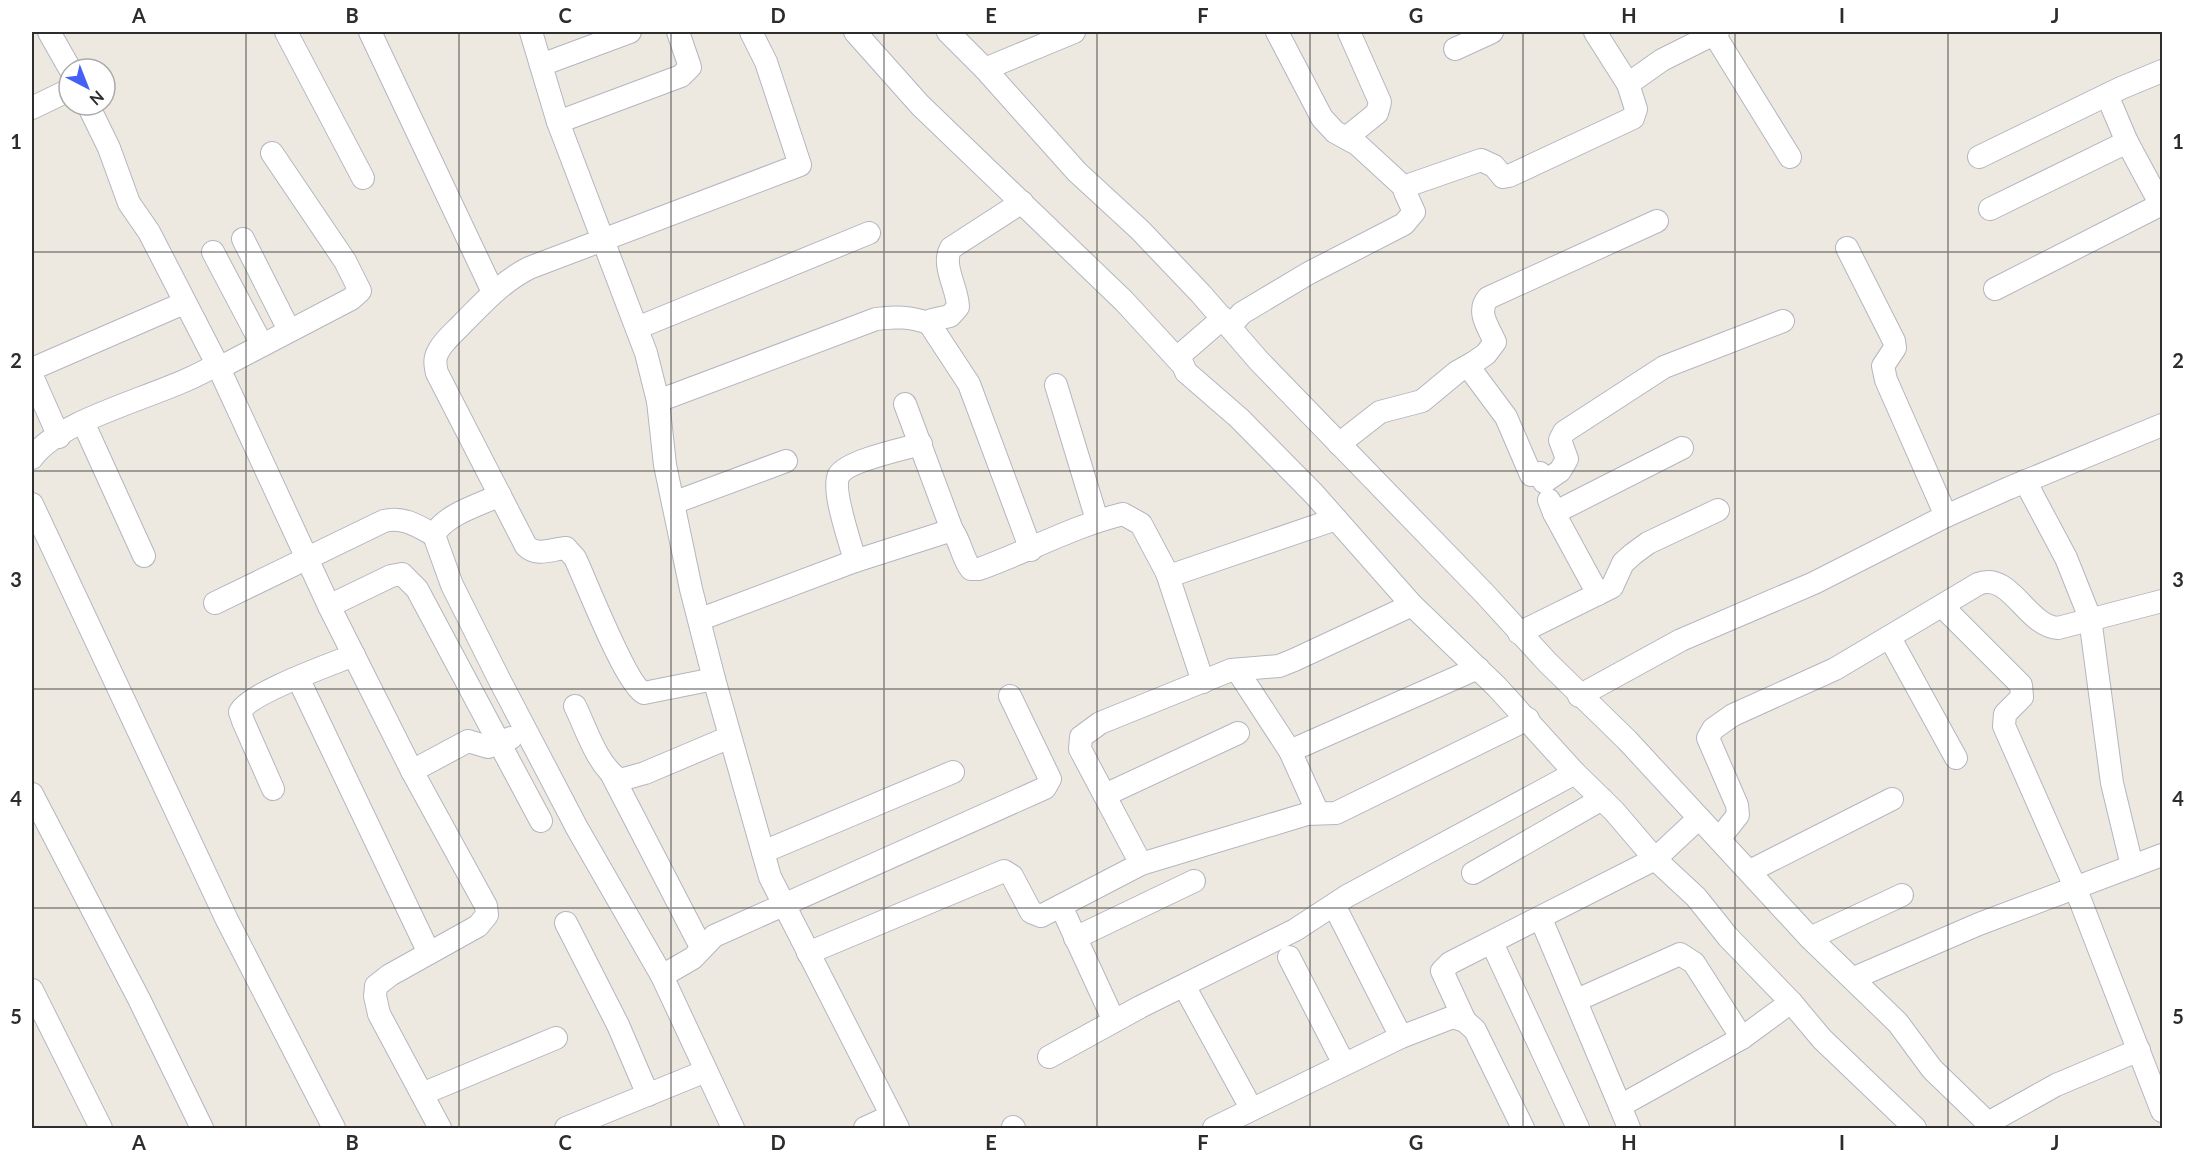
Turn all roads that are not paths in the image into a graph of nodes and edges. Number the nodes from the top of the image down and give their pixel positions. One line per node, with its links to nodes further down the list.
1 (49, 32): 17 (street)
2 (286, 32): 32 (street)
3 (370, 32): 44 (street)
4 (531, 32): 18 (street)
5 (630, 32): 18 (street)
6 (678, 32): 26 (street)
7 (751, 32): 40 (street)
8 (855, 32): 34 (street)
9 (948, 32): 19 (street)
10 (1074, 32): 19 (street)
11 (1277, 32): 27 (street)
12 (1349, 32): 27 (street)
13 (1492, 32): 16 (street)
14 (1595, 32): 21 (street)
15 (1716, 33): 21 (street); 30 (street)
16 (1455, 49)
17 (63, 57)
18 (541, 65): 26 (street)
19 (985, 69): 48 (street)
20 (2163, 71): 22 (street)
21 (1628, 84): 33 (street)
22 (2107, 95): 28 (street); 31 (street)
23 (57, 96): 24 (street)
24 (32, 108)
25 (94, 117): 45 (street)
26 (558, 122): 40 (street)
27 (1346, 138): 33 (street)
28 (2127, 142): 35 (street); 36 (street)
29 (272, 153): 50 (street)
30 (1790, 157)
31 (1979, 157)
32 (363, 178)
33 (1406, 189): 48 (street)
34 (1022, 202): 47 (street); 52 (street)
35 (2162, 205): 43 (street)
36 (1990, 209)
37 (1657, 221): 53 (street)
38 (869, 233): 49 (street)
39 (243, 240): 50 (street)
40 (604, 241): 44 (street); 49 (street)
41 (1847, 248): 75 (street)
42 (213, 252): 51 (street)
43 (1995, 289)
44 (493, 292): 70 (street)
45 (184, 303): 54 (street); 55 (street)
46 (1783, 321): 68 (street)
47 (929, 323): 58 (street); 80 (street)
48 (1221, 325): 52 (street); 64 (street)
49 (637, 328): 58 (street)
50 (289, 330): 51 (street)
51 (262, 345): 54 (street)
52 (1180, 359): 76 (street)
53 (1473, 363): 64 (street); 68 (street)
54 (218, 366): 60 (street); 82 (street)
55 (32, 369)
56 (32, 376): 62 (street)
57 (1056, 385): 77 (street)
58 (658, 401): 71 (street)
59 (905, 404): 63 (street)
60 (83, 423): 62 (street); 81 (street)
61 (2163, 425): 69 (street)
62 (59, 436): 66 (street)
63 (921, 444): 78 (street); 83 (street)
64 (1339, 444): 93 (street)
65 (1682, 448): 74 (street)
66 (32, 458)
67 (786, 461): 71 (street)
68 (1540, 473): 74 (street)
69 (2025, 481): 75 (street); 91 (street)
70 (500, 495): 79 (street); 99 (street)
71 (673, 503): 92 (street)
72 (32, 504): 170 (street)
73 (1718, 510): 85 (street)
74 (1554, 513): 85 (street)
75 (1946, 516): 102 (street)
76 (1336, 519): 84 (street); 88 (street)
77 (1097, 520): 80 (street); 84 (street)
78 (952, 530): 80 (street); 83 (street)
79 (434, 535): 82 (street); 105 (street)
80 (1032, 550)
81 (144, 555)
82 (307, 560): 87 (street); 89 (street)
83 (855, 561): 92 (street)
84 (1167, 573): 100 (street)
85 (1598, 594): 93 (street)
86 (2163, 601): 91 (street)
87 (215, 603)
88 (1412, 605): 96 (street); 97 (street)
89 (329, 606): 95 (street); 108 (street)
90 (1942, 606): 91 (street); 94 (street); 132 (street)
91 (2090, 618): 128 (street)
92 (701, 619): 99 (street)
93 (1519, 633): 102 (street)
94 (1890, 638): 110 (street); 123 (street)
95 (354, 655): 98 (street); 111 (street)
96 (1478, 669): 104 (street); 109 (street)
97 (1237, 670): 100 (street); 109 (street)
98 (298, 678): 115 (street); 143 (street)
99 (714, 679): 107 (street)
100 (1203, 682): 117 (street)
101 (1010, 696): 134 (street)
102 (1579, 696): 122 (street)
103 (575, 705): 114 (street)
104 (1528, 719): 113 (street); 120 (street)
105 (526, 730): 108 (street); 146 (street)
106 (1238, 733): 117 (street)
107 (730, 737): 114 (street); 124 (street)
108 (499, 744): 111 (street); 121 (street)
109 (1290, 751): 120 (street)
110 (1956, 758)
111 (411, 771): 143 (street)
112 (953, 772): 124 (street)
113 (1575, 773): 118 (street); 135 (street)
114 (612, 775): 142 (street)
115 (273, 789)
116 (32, 794): 169 (street)
117 (1105, 795): 127 (street)
118 (1602, 799): 126 (street); 130 (street)
119 (1892, 799): 129 (street)
120 (1318, 813): 127 (street)
121 (541, 821)
122 (1693, 825): 123 (street); 126 (street)
123 (1719, 839): 129 (street)
124 (763, 852): 134 (street)
125 (2163, 855): 128 (street)
126 (1658, 857): 137 (street); 151 (street)
127 (1142, 864): 136 (street)
128 (2132, 866): 132 (street)
129 (1750, 871): 140 (street)
130 (1473, 873)
131 (1194, 881): 139 (street)
132 (2075, 887): 147 (street); 157 (street)
133 (1902, 895): 140 (street)
134 (784, 904): 142 (street); 144 (street)
135 (1334, 904): 152 (street); 154 (street)
136 (1061, 906): 139 (street); 144 (street)
137 (1541, 919): 141 (street); 150 (street)
138 (566, 922): 162 (street)
139 (1075, 938): 152 (street)
140 (1810, 938): 147 (street)
141 (1492, 943): 153 (street); 177 (street)
142 (701, 947): 146 (street)
143 (429, 953): 161 (street)
144 (808, 953): 166 (street)
145 (1289, 957): 159 (street)
146 (662, 976): 160 (street)
147 (1854, 978): 167 (street)
148 (32, 990): 168 (street)
149 (1188, 993): 164 (street)
150 (1577, 1000): 156 (street); 163 (street)
151 (1791, 1002): 156 (street); 179 (street)
152 (1114, 1021): 158 (street)
153 (1466, 1021): 154 (street); 176 (street)
154 (1401, 1037): 159 (street)
155 (556, 1038): 161 (street)
156 (1742, 1038): 163 (street)
157 (2139, 1050): 165 (street); 167 (street)
158 (1049, 1057)
159 (1344, 1064): 164 (street)
160 (706, 1071): 162 (street); 173 (street)
161 (422, 1094): 171 (street)
162 (648, 1095): 172 (street)
163 (1620, 1106): 178 (street)
164 (1251, 1108): 175 (street)
165 (2163, 1111)
166 (895, 1122): 174 (street)
167 (1990, 1126)
168 (100, 1128)
169 (202, 1128)
170 (334, 1128)
171 (440, 1128)
172 (566, 1128)
173 (733, 1128)
174 (865, 1128)
175 (1214, 1128)
176 (1523, 1128)
177 (1578, 1128)
178 (1629, 1128)
179 (1915, 1128)

